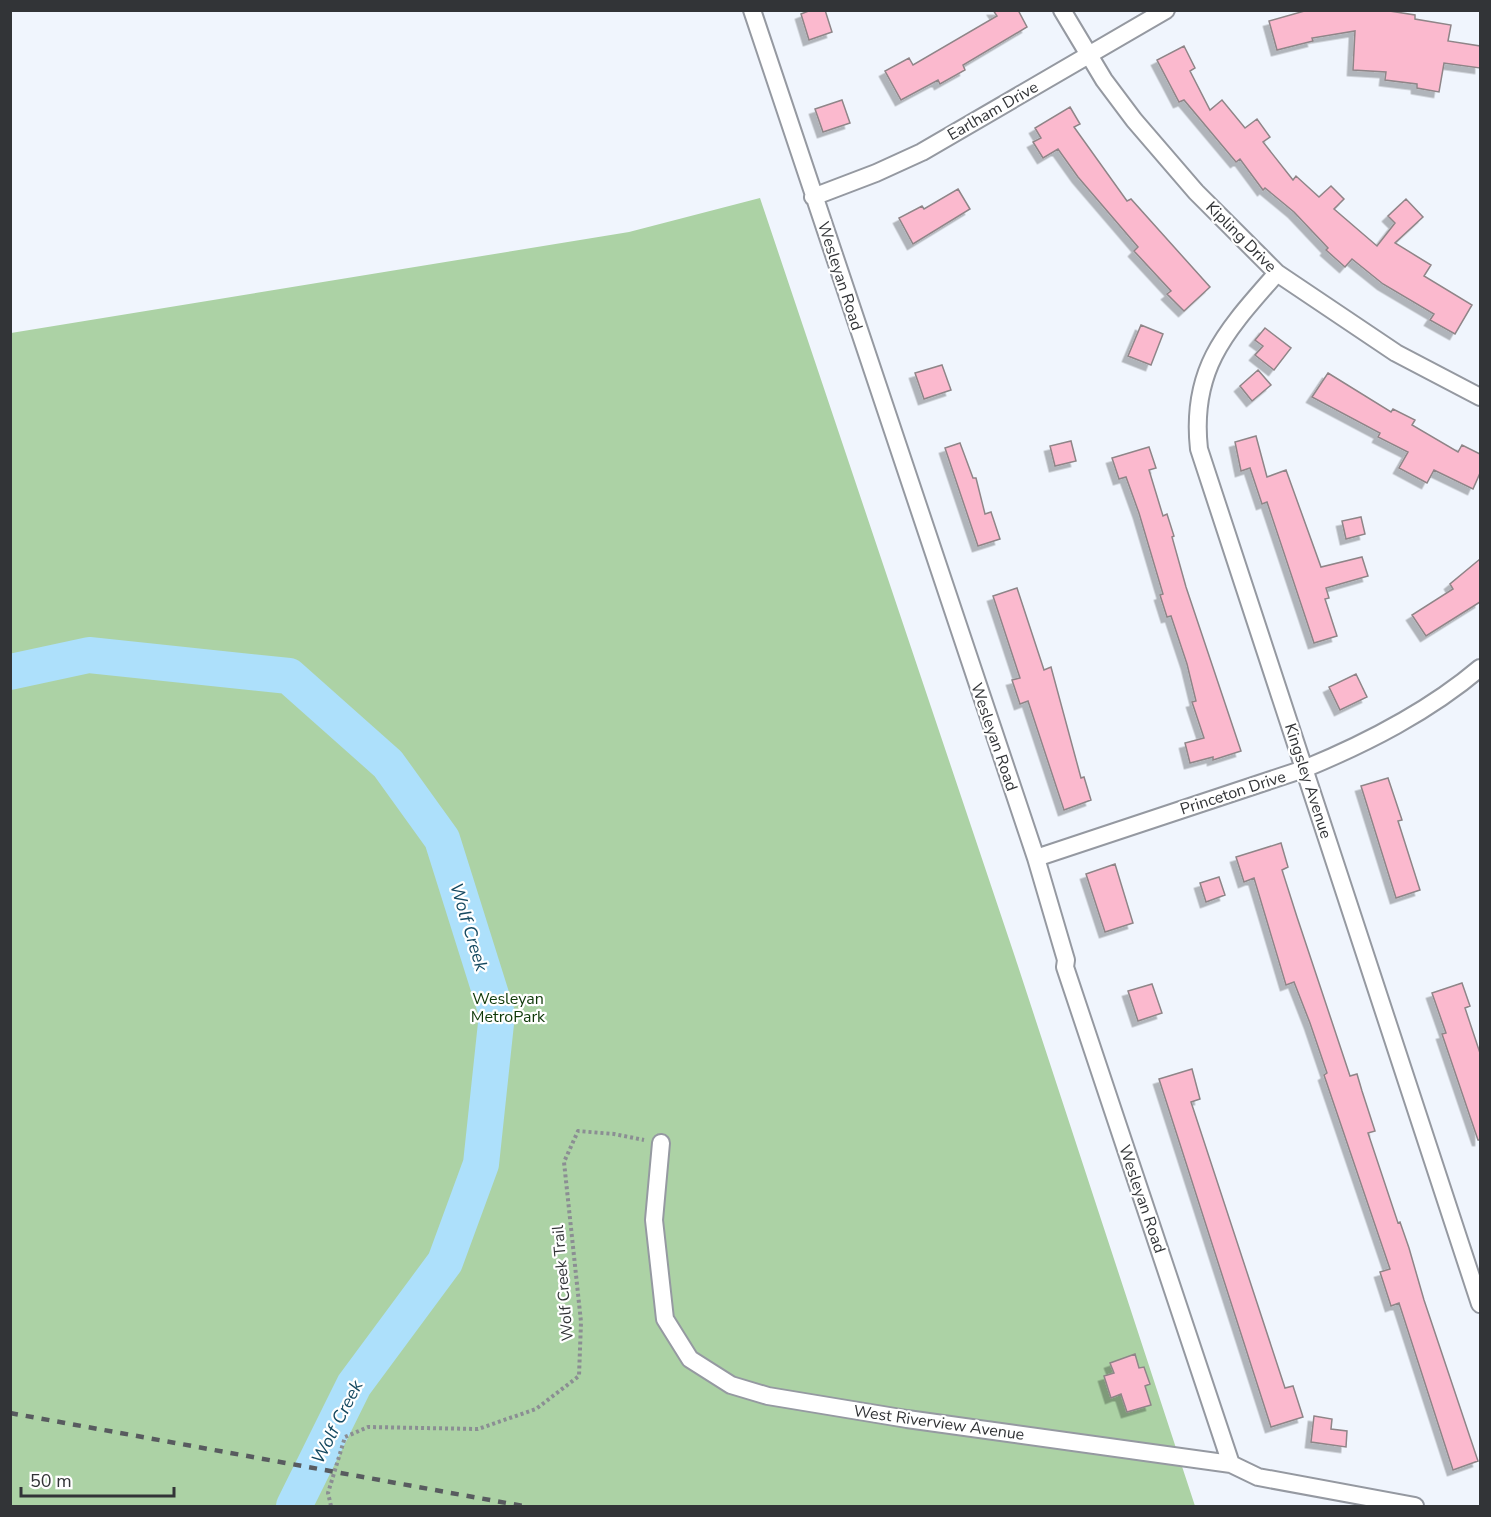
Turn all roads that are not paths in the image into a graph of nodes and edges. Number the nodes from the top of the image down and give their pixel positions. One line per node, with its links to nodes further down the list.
1 (752, 10): 5 (street, Wesleyan Road)
2 (1062, 10): 4 (street, Kipling Drive)
3 (1166, 10): 4 (street, Earlham Drive)
4 (1090, 56): 5 (street, Earlham Drive); 6 (street, Kipling Drive)
5 (813, 196): 10 (street, Wesleyan Road)
6 (1277, 273): 7 (street, Kipling Drive); 9 (street, Kingsley Avenue)
7 (1480, 397)
8 (1480, 668): 9 (street, Princeton Drive)
9 (1304, 769): 10 (street, Princeton Drive); 12 (street, Kingsley Avenue)
10 (1036, 858): 13 (street, Wesleyan Road)
11 (661, 1143): 13 (street, West Riverview Avenue)
12 (1480, 1304)
13 (1231, 1464): 14 (street, West Riverview Avenue)
14 (1415, 1506)

